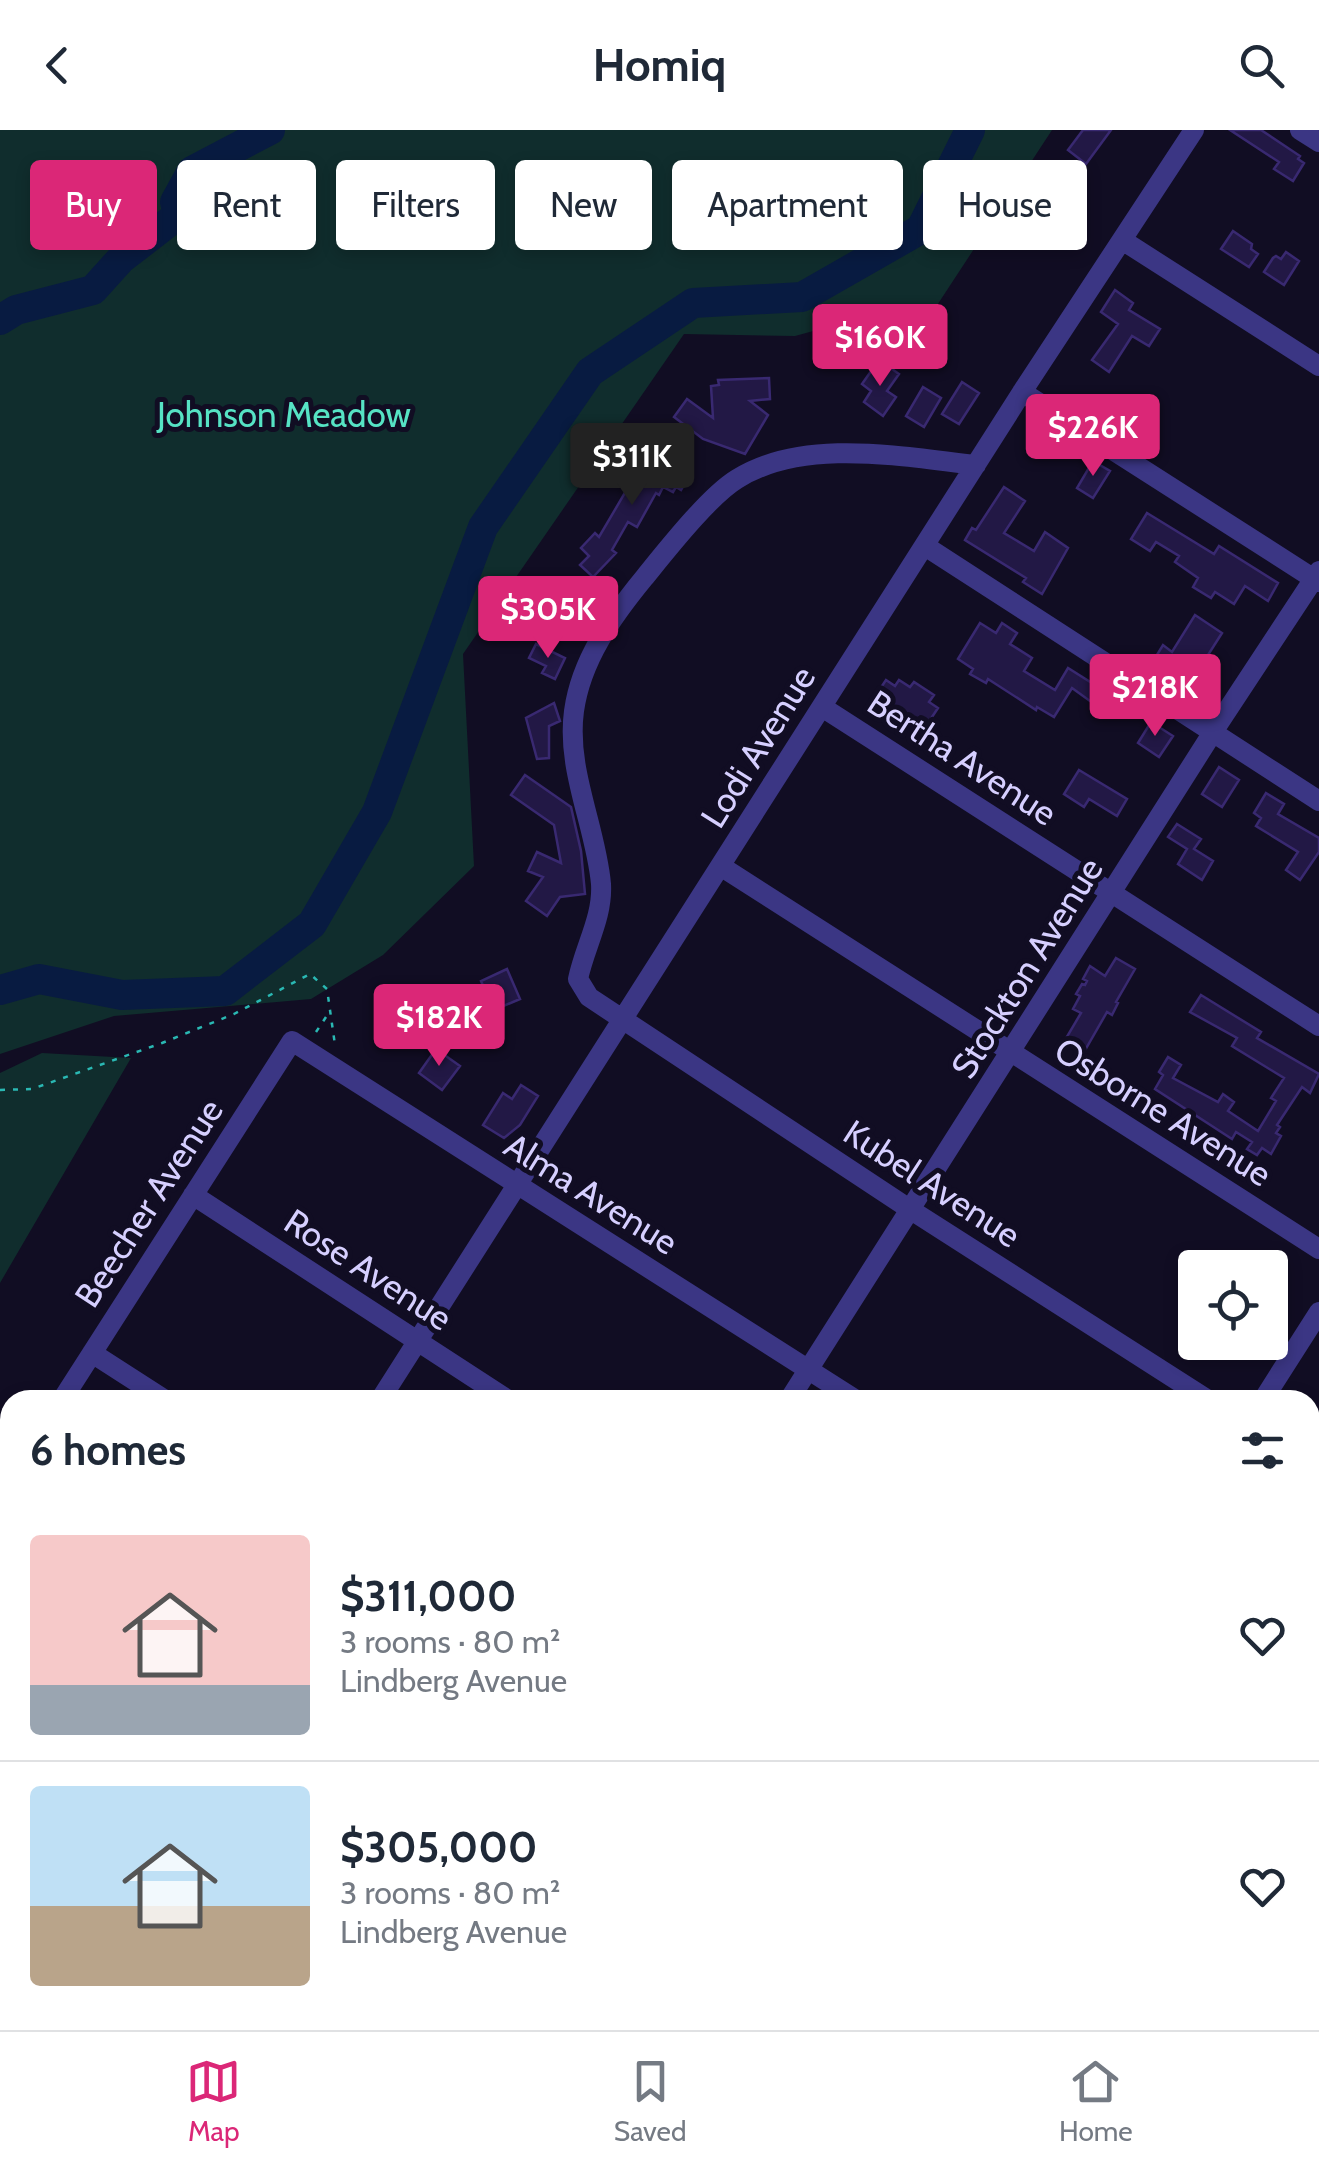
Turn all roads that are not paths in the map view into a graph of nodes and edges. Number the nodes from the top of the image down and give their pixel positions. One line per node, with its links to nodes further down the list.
1 (1194, 130): 4 (street, Lodi Avenue)
2 (1300, 130): 3 (street)
3 (1319, 142)
4 (1122, 240): 5 (street); 6 (street, Lodi Avenue)
5 (1319, 366)
6 (1022, 392): 7 (street, Lodi Avenue); 9 (street)
7 (976, 465): 8 (street, Lodi Avenue); 15 (street, Kubel Avenue)
8 (925, 546): 10 (street, Lodi Avenue); 11 (street)
9 (1317, 578): 11 (street, Stockton Avenue)
10 (822, 707): 13 (street, Lodi Avenue); 14 (street, Bertha Avenue)
11 (1213, 732): 12 (street); 14 (street, Stockton Avenue)
12 (1319, 801)
13 (722, 867): 15 (street, Lodi Avenue); 18 (street, Osborne Avenue)
14 (1113, 894): 16 (street, Bertha Avenue); 18 (street, Stockton Avenue)
15 (623, 1020): 19 (street, Lodi Avenue); 21 (street, Kubel Avenue)
16 (1319, 1026)
17 (298, 1045): 19 (street, Alma Avenue); 20 (street, Beecher Avenue)
18 (1011, 1054): 21 (street, Stockton Avenue); 22 (street, Osborne Avenue)
19 (517, 1186): 24 (street, Lodi Avenue); 26 (street, Alma Avenue)
20 (193, 1195): 24 (street, Rose Avenue); 25 (street, Beecher Avenue)
21 (911, 1210): 26 (street, Stockton Avenue); 33 (street, Kubel Avenue)
22 (1319, 1249)
23 (1319, 1312): 34 (street)
24 (418, 1342): 29 (street, Lodi Avenue); 30 (street, Rose Avenue)
25 (92, 1353): 27 (street, Beecher Avenue); 28 (street)
26 (808, 1370): 31 (street, Stockton Avenue); 32 (street, Alma Avenue)
27 (68, 1390)
28 (149, 1390)
29 (387, 1390)
30 (492, 1390)
31 (795, 1390)
32 (840, 1390)
33 (1192, 1390)
34 (1269, 1390)

